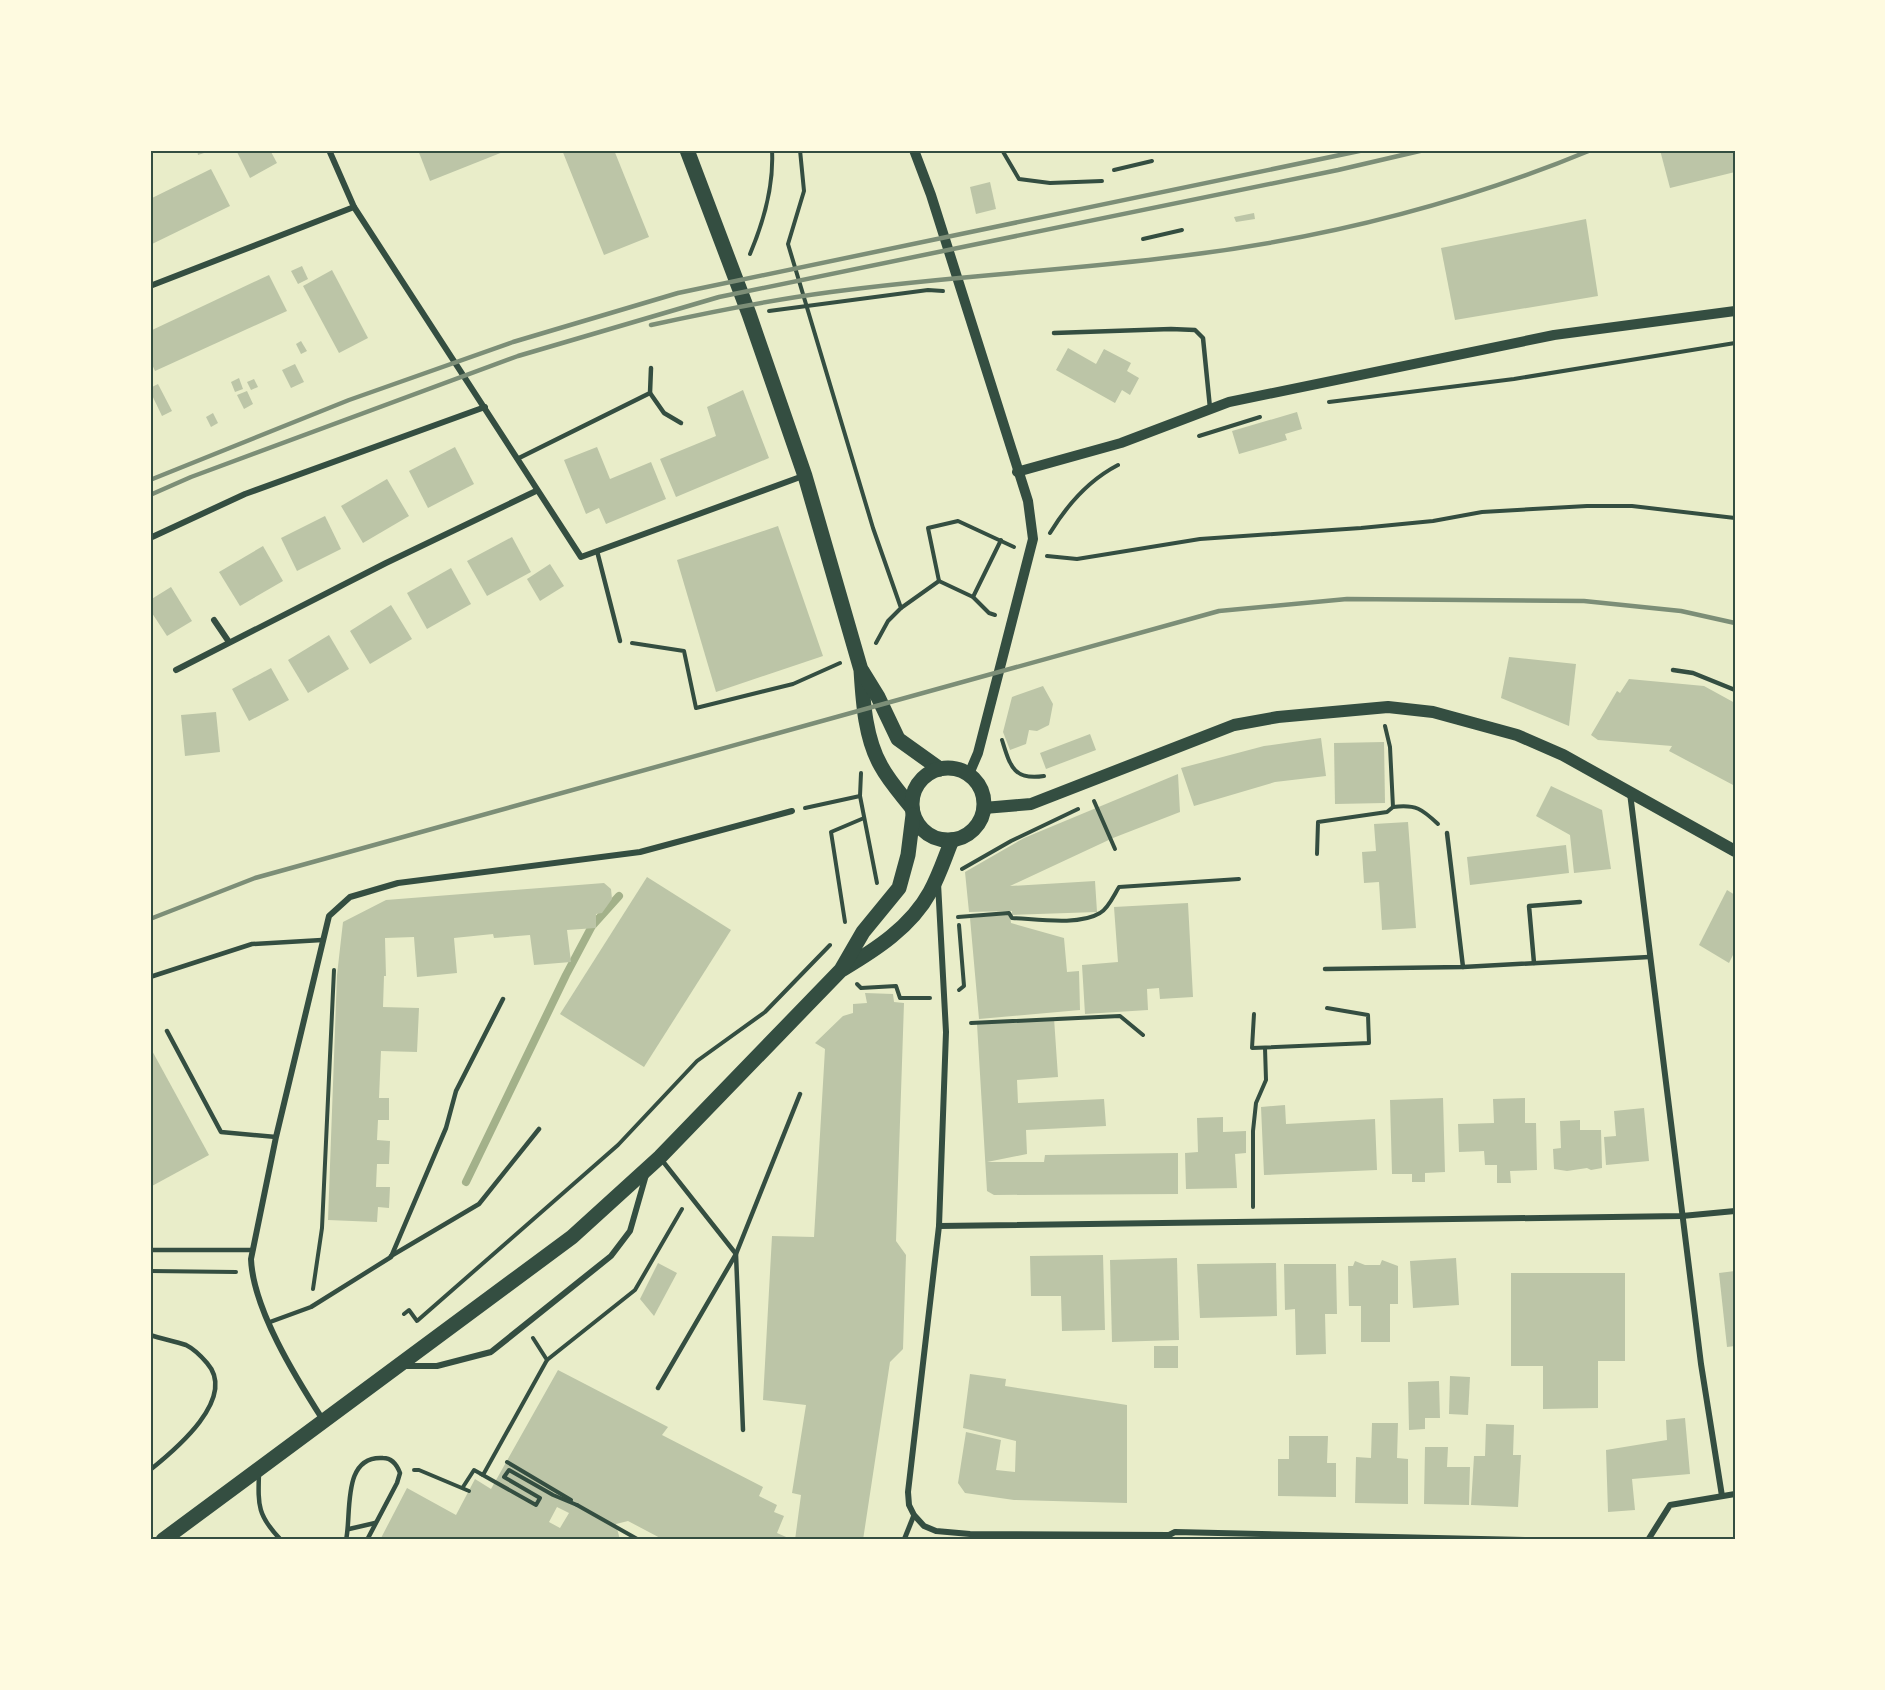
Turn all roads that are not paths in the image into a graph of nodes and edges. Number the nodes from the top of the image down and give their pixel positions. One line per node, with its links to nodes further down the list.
1 (329, 150): 4 (street)
2 (687, 150): 15 (main road)
3 (914, 150): 14 (street)
4 (354, 207): 5 (street); 10 (street)
5 (150, 286)
6 (1735, 311): 11 (street)
7 (1054, 333): 11 (lane)
8 (651, 368): 9 (lane)
9 (650, 393): 12 (lane); 13 (lane)
10 (485, 407): 13 (street); 17 (street)
11 (1210, 408): 14 (street)
12 (681, 423)
13 (517, 459): 16 (street)
14 (1017, 472): 27 (street)
15 (805, 476): 18 (street); 23 (main road)
16 (536, 491): 18 (street); 21 (street)
17 (150, 538)
18 (597, 551): 20 (lane)
19 (214, 621): 21 (street)
20 (620, 641)
21 (229, 642): 22 (street)
22 (176, 670)
23 (861, 670): 26 (main road); 31 (main road)
24 (1673, 670): 25 (lane)
25 (1735, 690)
26 (940, 769): 27 (main road); 31 (main road)
27 (969, 774): 29 (main road)
28 (1630, 792): 29 (main road); 34 (main road); 38 (street)
29 (984, 808): 33 (main road)
30 (792, 811): 37 (street)
31 (912, 811): 33 (main road); 42 (main road)
32 (1447, 833): 40 (lane)
33 (951, 840): 35 (main road)
34 (1735, 850)
35 (938, 874): 42 (main road); 53 (street)
36 (1580, 902): 39 (lane)
37 (322, 940): 43 (lane); 48 (street)
38 (1649, 957): 39 (lane); 52 (street)
39 (1534, 963): 40 (lane)
40 (1463, 967): 41 (lane)
41 (1325, 969)
42 (842, 970): 49 (main road)
43 (150, 977)
44 (503, 999): 57 (lane)
45 (167, 1031): 48 (lane)
46 (800, 1094): 56 (lane)
47 (539, 1129): 57 (lane)
48 (276, 1137): 55 (street)
49 (660, 1157): 50 (main road); 56 (lane)
50 (648, 1168): 60 (main road); 60 (street)
51 (1735, 1211): 52 (street)
52 (1682, 1216): 53 (street); 67 (street)
53 (939, 1226): 68 (street)
54 (150, 1250): 55 (lane)
55 (253, 1250): 58 (street)
56 (736, 1254): 61 (lane); 63 (lane)
57 (391, 1257): 58 (lane)
58 (270, 1322): 62 (street)
59 (150, 1335): 64 (lane)
60 (401, 1366): 62 (main road)
61 (658, 1388)
62 (324, 1421): 65 (main road)
63 (743, 1430)
64 (150, 1470)
65 (259, 1470): 73 (main road); 74 (lane)
66 (1735, 1494): 67 (street)
67 (1722, 1496): 79 (street)
68 (914, 1515): 72 (street); 77 (street)
69 (376, 1523): 70 (lane); 70 (lane); 76 (lane)
70 (349, 1529): 75 (lane)
71 (1273, 1537): 72 (street); 78 (street)
72 (1167, 1538)
73 (162, 1540)
74 (281, 1540)
75 (346, 1540)
76 (367, 1540)
77 (904, 1540)
78 (1526, 1540)
79 (1648, 1540)

